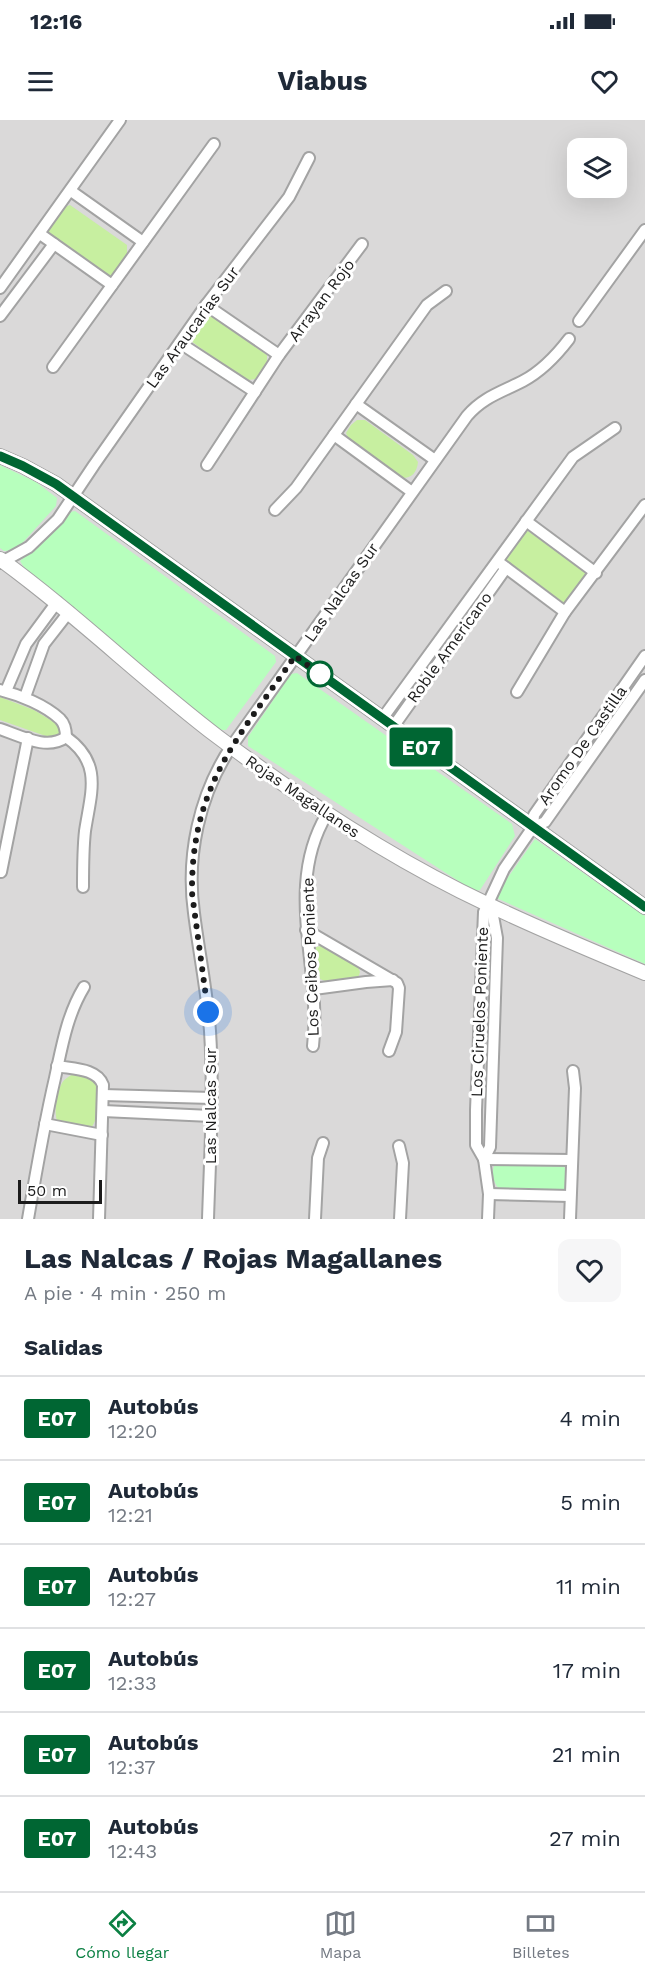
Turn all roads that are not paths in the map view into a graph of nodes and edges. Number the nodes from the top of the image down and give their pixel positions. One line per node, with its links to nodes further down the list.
1 (120, 120): 4 (street)
2 (214, 144): 7 (street)
3 (309, 158): 13 (street, Las Araucarias Sur)
4 (71, 191): 5 (street); 7 (street)
5 (40, 234): 8 (street); 11 (street)
6 (644, 235): 15 (street)
7 (143, 242): 10 (street)
8 (54, 244): 10 (street); 14 (street)
9 (362, 244): 18 (street, Arrayan Rojo)
10 (112, 285): 19 (street)
11 (0, 288)
12 (446, 291): 21 (street)
13 (206, 305): 17 (street, Las Araucarias Sur); 18 (street, Arrayan Rojo)
14 (0, 316)
15 (579, 321)
16 (569, 339): 25 (street, Las Nalcas Sur)
17 (180, 343): 20 (street); 28 (street, Las Araucarias Sur)
18 (279, 355): 20 (street, Arrayan Rojo)
19 (53, 367)
20 (255, 392): 26 (street, Arrayan Rojo)
21 (356, 404): 23 (street); 25 (street)
22 (615, 428): 31 (street, Roble Americano)
23 (334, 435): 27 (street); 30 (street)
24 (0, 456): 28 (street)
25 (435, 460): 27 (street, Las Nalcas Sur)
26 (207, 465)
27 (412, 492): 39 (street, Las Nalcas Sur)
28 (74, 497): 32 (street, Las Araucarias Sur); 39 (street)
29 (645, 506): 35 (street)
30 (275, 510)
31 (526, 521): 33 (street, Roble Americano); 35 (street)
32 (1, 561): 36 (street, Rojas Magallanes)
33 (496, 561): 34 (street); 46 (street, Roble Americano)
34 (506, 568): 38 (street); 46 (street, Roble Americano)
35 (596, 573): 38 (street)
36 (57, 602): 37 (street, Rojas Magallanes); 43 (street)
37 (69, 612): 45 (street); 50 (street, Rojas Magallanes)
38 (565, 612): 44 (street)
39 (295, 656): 46 (street); 50 (street, Las Nalcas Sur)
40 (645, 656): 41 (street, Aromo De Castilla)
41 (641, 668): 52 (street, Aromo De Castilla)
42 (645, 680): 52 (street, Aromo De Castilla)
43 (3, 690): 45 (street)
44 (517, 692)
45 (25, 697): 48 (street)
46 (387, 723): 52 (street)
47 (0, 729): 49 (street)
48 (66, 737): 49 (street); 54 (street)
49 (28, 738): 53 (street)
50 (231, 747): 51 (street, Rojas Magallanes); 67 (street, Las Nalcas Sur)
51 (327, 814): 55 (street, Rojas Magallanes); 57 (street, Los Ceibos Poniente)
52 (533, 827): 55 (street, Aromo De Castilla); 56 (street)
53 (1, 872)
54 (82, 887)
55 (487, 905): 58 (street, Rojas Magallanes); 74 (street, Los Ciruelos Poniente); 74 (street, Los Ciruelos Poniente)
56 (645, 907)
57 (306, 930): 59 (street); 61 (street, Los Ceibos Poniente)
58 (645, 973)
59 (393, 980): 61 (street); 63 (street)
60 (84, 987): 64 (street)
61 (314, 989): 62 (street, Los Ceibos Poniente)
62 (313, 1046)
63 (389, 1051)
64 (57, 1066): 66 (street); 70 (street)
65 (573, 1071): 75 (street)
66 (103, 1095): 67 (street); 68 (street)
67 (212, 1098): 69 (street, Las Nalcas Sur)
68 (103, 1112): 69 (street); 71 (street)
69 (211, 1116): 80 (street, Las Nalcas Sur)
70 (45, 1124): 71 (street); 78 (street)
71 (102, 1135): 79 (street)
72 (323, 1143): 81 (street)
73 (399, 1146): 82 (street)
74 (484, 1159): 75 (street); 76 (street, Los Ciruelos Poniente)
75 (571, 1160): 77 (street)
76 (489, 1194): 77 (street); 83 (street, Los Ciruelos Poniente)
77 (570, 1196): 84 (street)
78 (28, 1219)
79 (99, 1219)
80 (207, 1219)
81 (315, 1219)
82 (400, 1219)
83 (488, 1219)
84 (570, 1219)

